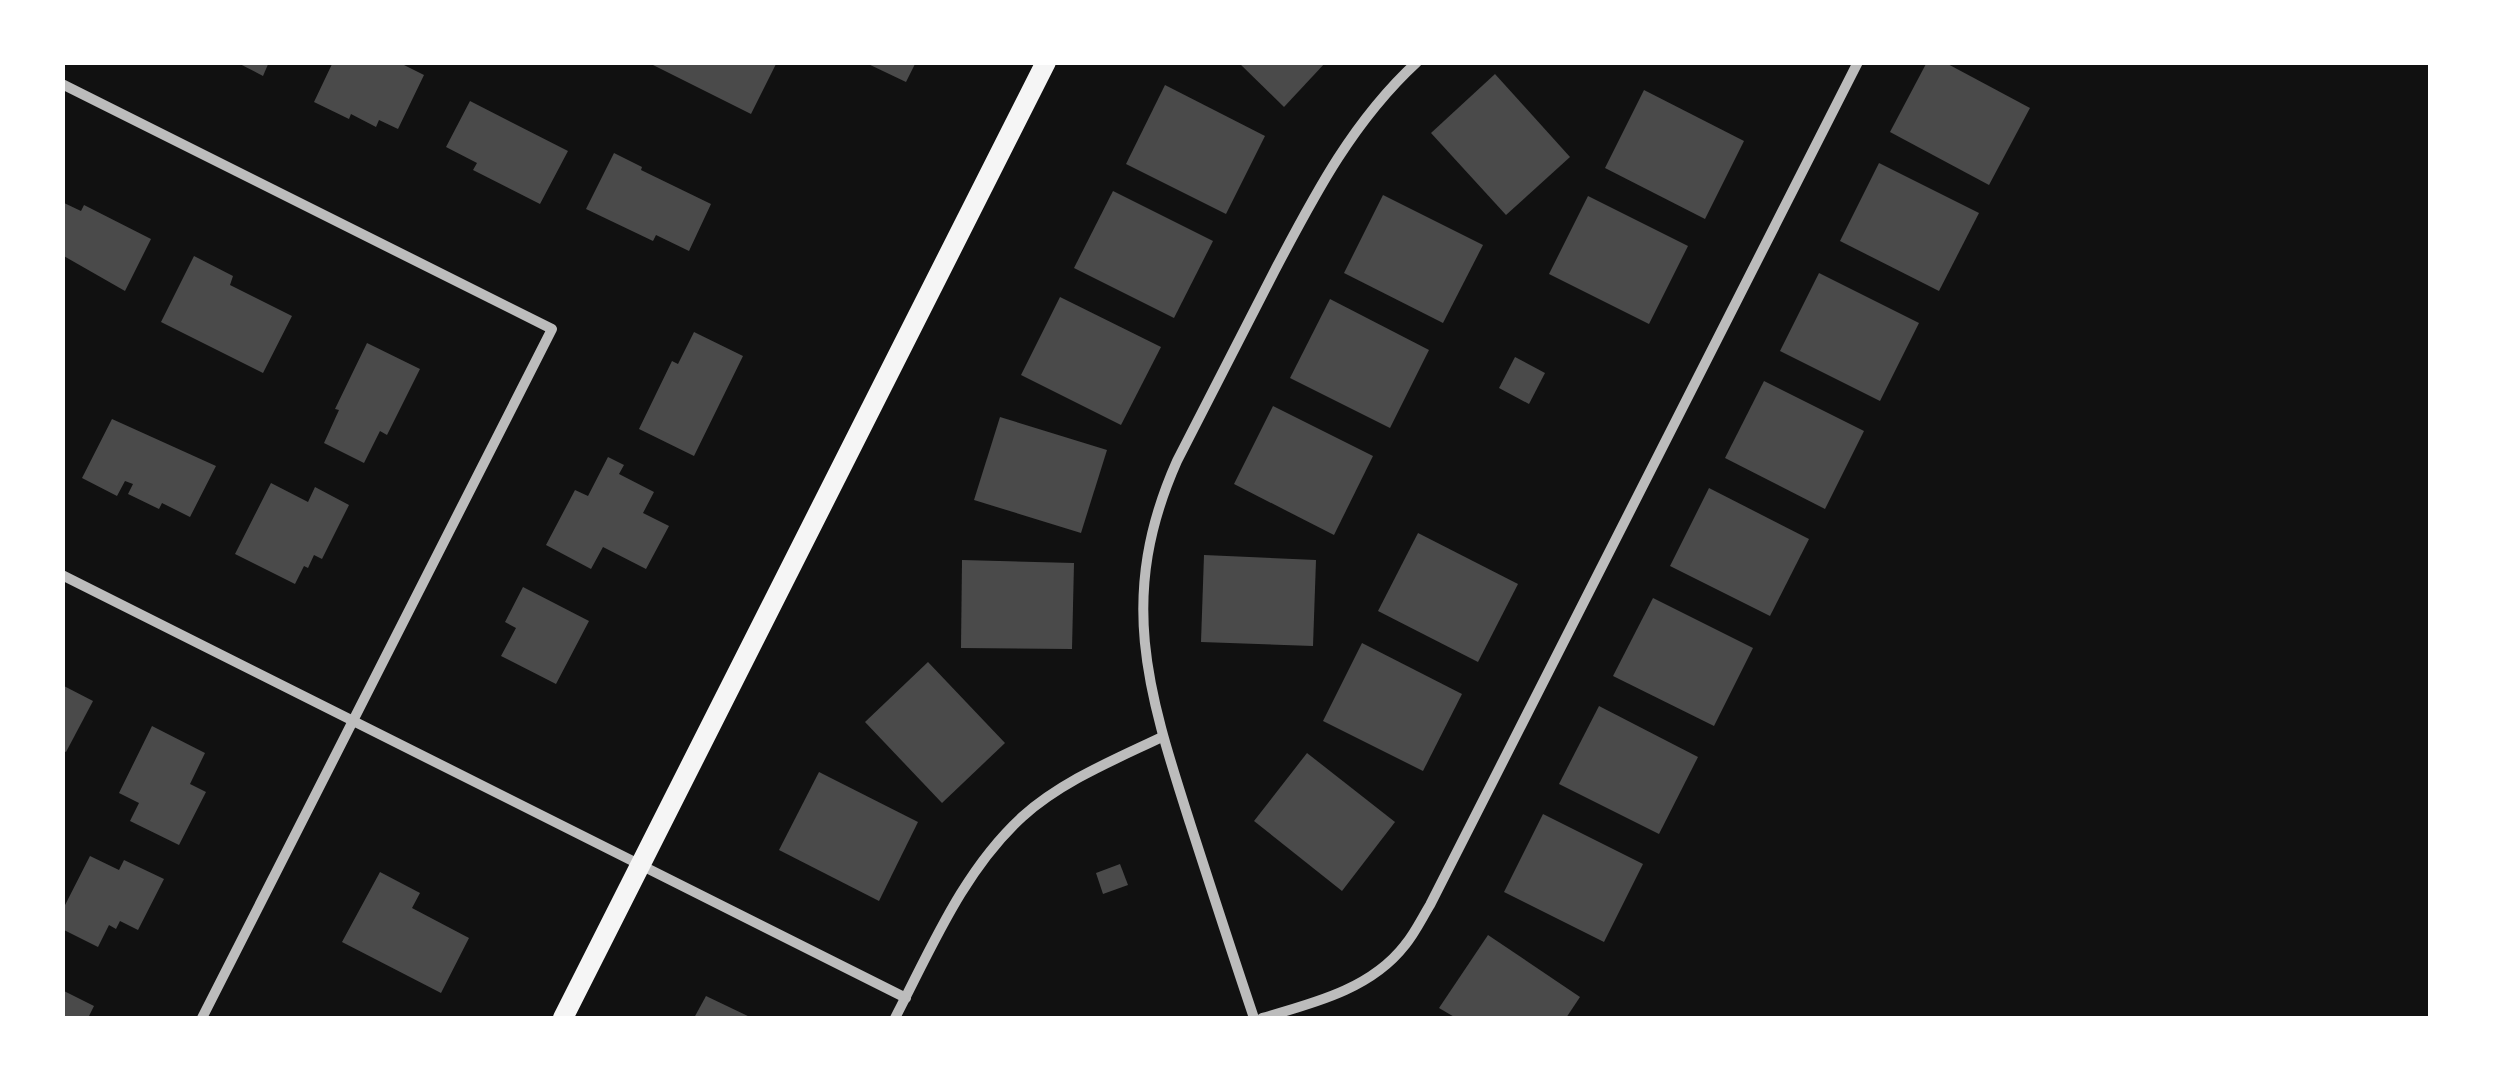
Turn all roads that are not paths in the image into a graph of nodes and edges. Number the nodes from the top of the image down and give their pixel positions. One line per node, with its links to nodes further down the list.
1 (1046, 62): 8 (main road)
2 (1417, 62): 7 (street)
3 (1858, 62): 14 (street)
4 (62, 84): 6 (street)
5 (62, 574): 6 (street)
6 (350, 721): 8 (street); 10 (street)
7 (1162, 737): 9 (street); 13 (street)
8 (641, 865): 9 (street); 11 (main road)
9 (906, 998): 12 (street)
10 (202, 1018)
11 (563, 1018)
12 (895, 1018)
13 (1254, 1018)
14 (1262, 1018)

